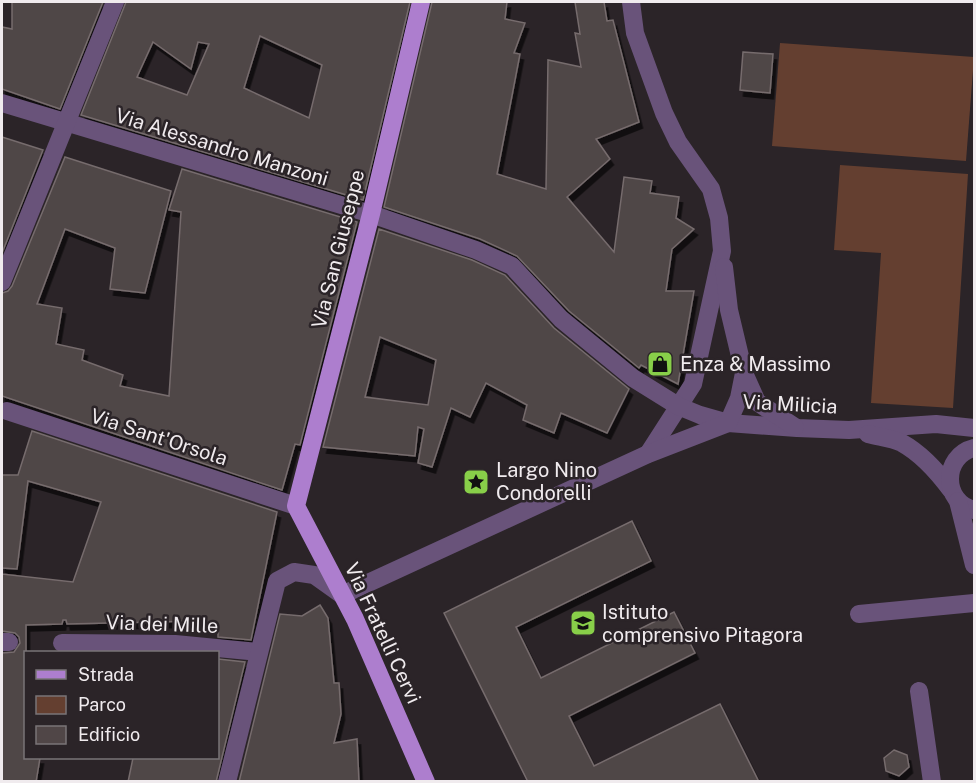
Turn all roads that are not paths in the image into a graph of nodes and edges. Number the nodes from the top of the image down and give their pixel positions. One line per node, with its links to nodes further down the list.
1 (115, 2): 5 (street)
2 (421, 2): 6 (main road, Via San Giuseppe)
3 (631, 2): 7 (street)
4 (2, 103): 5 (street, Via Alessandro Manzoni)
5 (65, 124): 6 (street, Via Alessandro Manzoni); 8 (street)
6 (371, 214): 10 (street, Via Alessandro Manzoni); 19 (main road, Via San Giuseppe)
7 (722, 251): 9 (street); 10 (street)
8 (2, 282)
9 (744, 373): 12 (street); 13 (street)
10 (678, 406): 12 (street, Via Alessandro Manzoni); 17 (street)
11 (7, 411): 19 (street, Via Sant'Orsola)
12 (728, 423): 13 (street, Via Milicia); 17 (street)
13 (797, 428): 15 (street, Via Milicia)
14 (975, 428): 15 (street)
15 (849, 430): 18 (street)
16 (975, 448): 18 (street)
17 (648, 454): 22 (street)
18 (954, 496): 20 (street); 21 (street)
19 (296, 506): 22 (main road, Via Fratelli Cervi)
20 (975, 510)
21 (975, 565)
22 (342, 595): 26 (street); 29 (main road, Via Fratelli Cervi)
23 (975, 603): 24 (street)
24 (859, 614)
25 (62, 643): 26 (street, Via dei Mille)
26 (259, 652): 28 (street)
27 (919, 691): 30 (street)
28 (227, 782)
29 (426, 782)
30 (932, 782)

